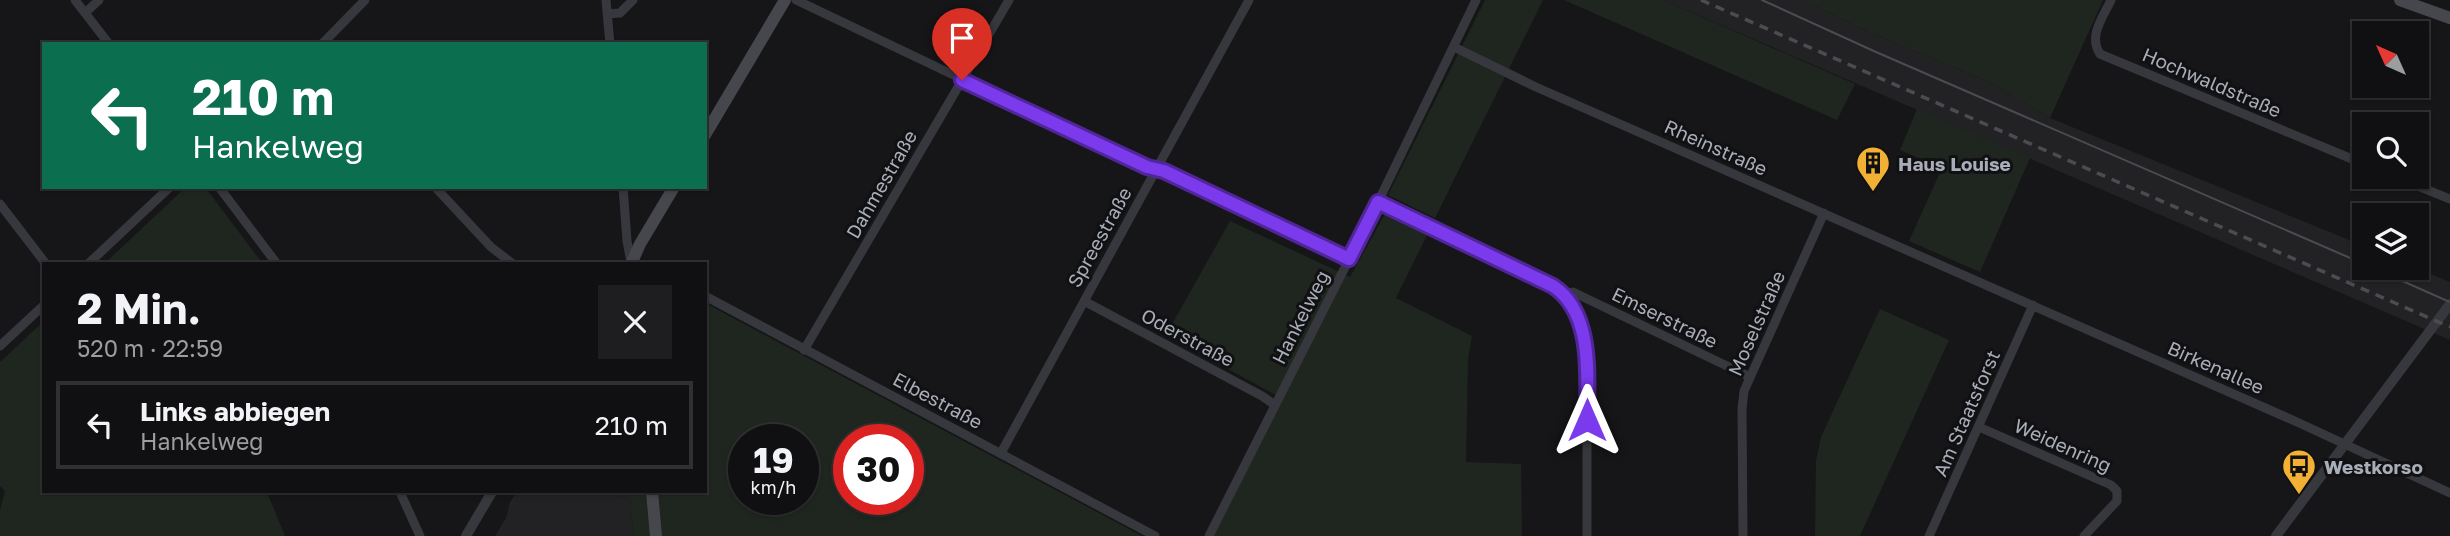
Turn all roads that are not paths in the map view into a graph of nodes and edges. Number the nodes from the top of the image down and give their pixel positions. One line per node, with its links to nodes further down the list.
1 (75, 0): 13 (street)
2 (99, 0): 13 (street)
3 (365, 0): 17 (street)
4 (606, 0): 14 (street)
5 (633, 0): 14 (street)
6 (785, 0): 21 (main road)
7 (796, 0): 20 (street)
8 (1009, 0): 20 (street, Dahmestraße)
9 (1249, 0): 23 (street, Spreestraße)
10 (1476, 0): 19 (street, Hankelweg)
11 (2111, 0): 22 (street, Hochwaldstraße)
12 (2400, 0): 15 (main road)
13 (85, 13): 16 (street)
14 (607, 14): 18 (street)
15 (2450, 18)
16 (107, 42)
17 (324, 42)
18 (610, 42)
19 (1454, 47): 31 (street, Hankelweg); 33 (street, Rheinstraße)
20 (962, 80): 23 (street); 49 (street, Dahmestraße)
21 (707, 132)
22 (2352, 159)
23 (1156, 170): 34 (street); 44 (street, Spreestraße)
24 (168, 189): 36 (street)
25 (221, 189): 37 (street)
26 (437, 189): 38 (street)
27 (623, 189): 39 (street)
28 (673, 189): 40 (main road)
29 (2425, 189): 30 (street)
30 (2450, 199)
31 (1378, 202): 34 (street, Hankelweg); 42 (street, Emserstraße)
32 (0, 204): 35 (street)
33 (1824, 213): 41 (street, Rheinstraße); 50 (street, Moselstraße)
34 (1349, 259): 51 (street, Hankelweg)
35 (44, 262)
36 (90, 262)
37 (275, 262)
38 (510, 262)
39 (632, 262)
40 (634, 262)
41 (1966, 275): 46 (street, Birkenallee)
42 (1564, 294): 50 (street, Emserstraße); 64 (street)
43 (707, 297): 49 (street, Elbestraße)
44 (1084, 301): 51 (street, Oderstraße); 54 (street, Spreestraße)
45 (2450, 304): 53 (street)
46 (2033, 305): 52 (street, Am Staatsforst); 53 (street, Birkenallee)
47 (42, 307): 48 (street)
48 (0, 346)
49 (804, 350): 54 (street, Elbestraße)
50 (1750, 377): 65 (street, Moselstraße)
51 (1275, 405): 63 (street, Hankelweg)
52 (1979, 426): 66 (street, Am Staatsforst); 67 (street, Weidenring)
53 (2347, 444): 58 (street, Birkenallee); 68 (street)
54 (1001, 453): 62 (street, Elbestraße)
55 (400, 493): 59 (street)
56 (491, 493): 60 (street)
57 (652, 493): 61 (main road)
58 (2450, 493)
59 (420, 536)
60 (466, 536)
61 (656, 536)
62 (1155, 536)
63 (1209, 536)
64 (1587, 536)
65 (1743, 536)
66 (1929, 536)
67 (2084, 536)
68 (2276, 536)

